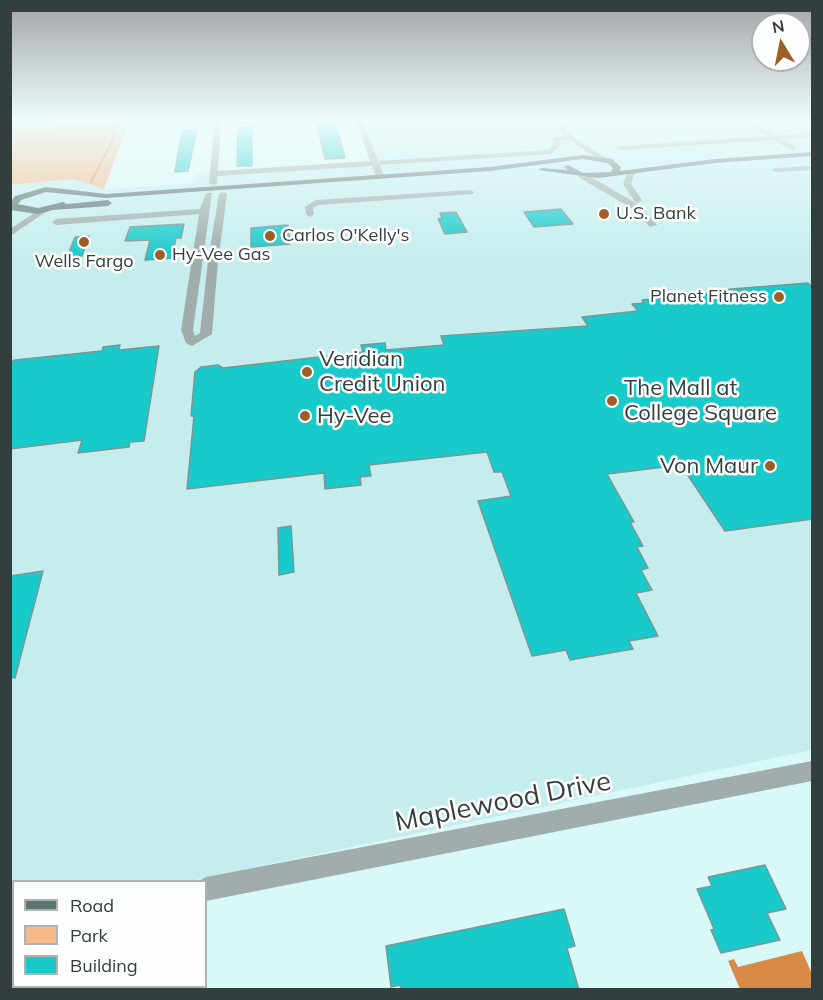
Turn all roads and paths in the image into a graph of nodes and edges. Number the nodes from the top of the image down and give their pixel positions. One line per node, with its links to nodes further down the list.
1 (215, 167): 12 (street)
2 (321, 167): 12 (street)
3 (376, 167): 14 (street)
4 (509, 167): 14 (main road)
5 (569, 167): 13 (main road)
6 (617, 167): 11 (main road)
7 (676, 167): 10 (main road)
8 (813, 168): 9 (street)
9 (775, 170)
10 (637, 171): 11 (main road); 22 (street)
11 (614, 173): 13 (main road); 22 (street)
12 (214, 174): 18 (street)
13 (577, 174): 15 (main road); 29 (street)
14 (380, 177): 15 (main road)
15 (302, 185): 18 (main road); 21 (main road)
16 (46, 189): 17 (main road); 20 (main road); 23 (main road)
17 (68, 191): 18 (main road); 24 (main road)
18 (211, 191): 21 (main road); 24 (main road); 25 (street)
19 (470, 192): 26 (street)
20 (10, 193)
21 (223, 194): 25 (street)
22 (638, 200): 28 (street)
23 (15, 208): 24 (main road); 30 (street)
24 (50, 209): 30 (street)
25 (204, 211): 27 (street)
26 (310, 214)
27 (56, 222)
28 (665, 224)
29 (653, 225)
30 (10, 232)
31 (813, 771): 32 (street, Maplewood Drive)
32 (207, 890)

